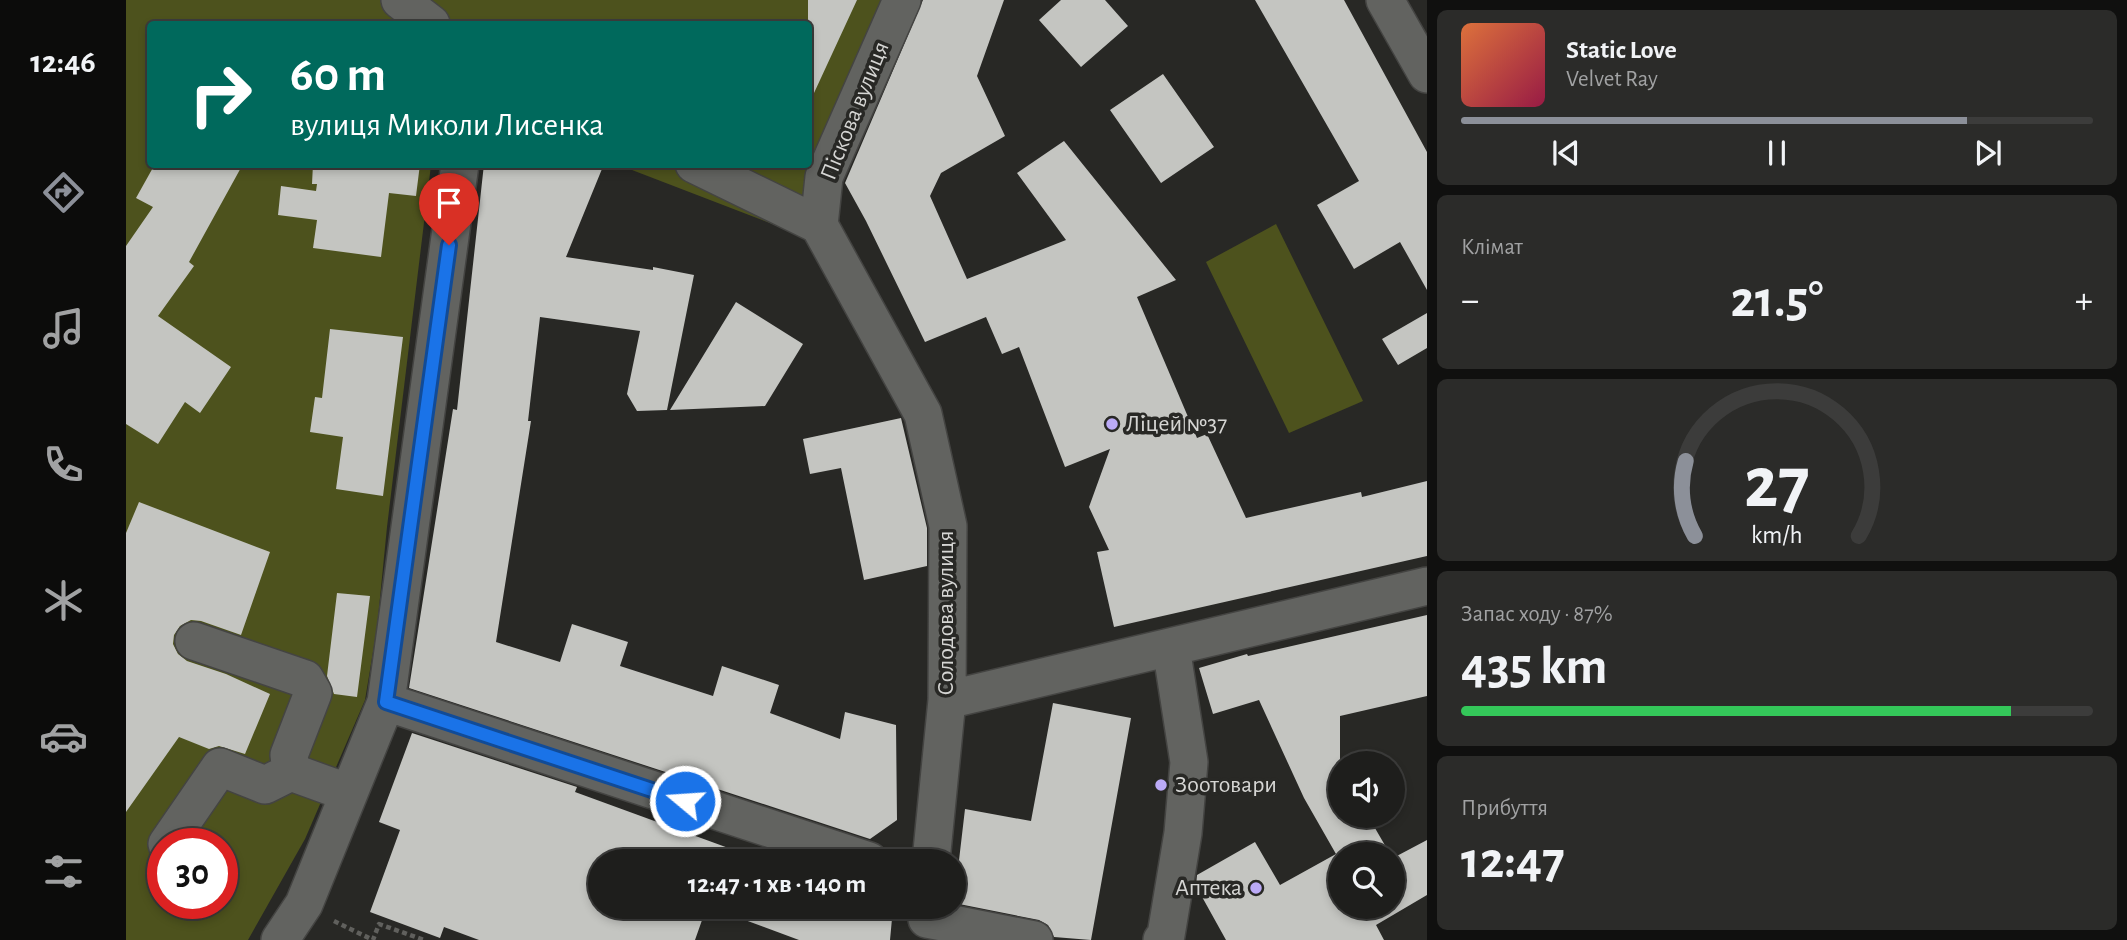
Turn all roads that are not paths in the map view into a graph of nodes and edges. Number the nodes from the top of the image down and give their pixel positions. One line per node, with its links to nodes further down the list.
1 (400, 0): 4 (street)
2 (902, 0): 8 (street, Піскова вулиця)
3 (1385, 0): 5 (street)
4 (427, 21)
5 (1427, 74)
6 (459, 168): 13 (street)
7 (702, 168): 8 (street)
8 (819, 225): 12 (street, Солодова вулиця)
9 (1427, 586): 11 (street)
10 (194, 640): 14 (street)
11 (1171, 646): 12 (street); 22 (street)
12 (947, 700): 18 (street, Солодова вулиця)
13 (386, 702): 15 (street); 17 (street)
14 (291, 772): 15 (street); 16 (street)
15 (349, 793): 20 (street)
16 (178, 828)
17 (833, 849)
18 (932, 849)
19 (927, 922): 21 (street)
20 (280, 940)
21 (1034, 940)
22 (1163, 940)

